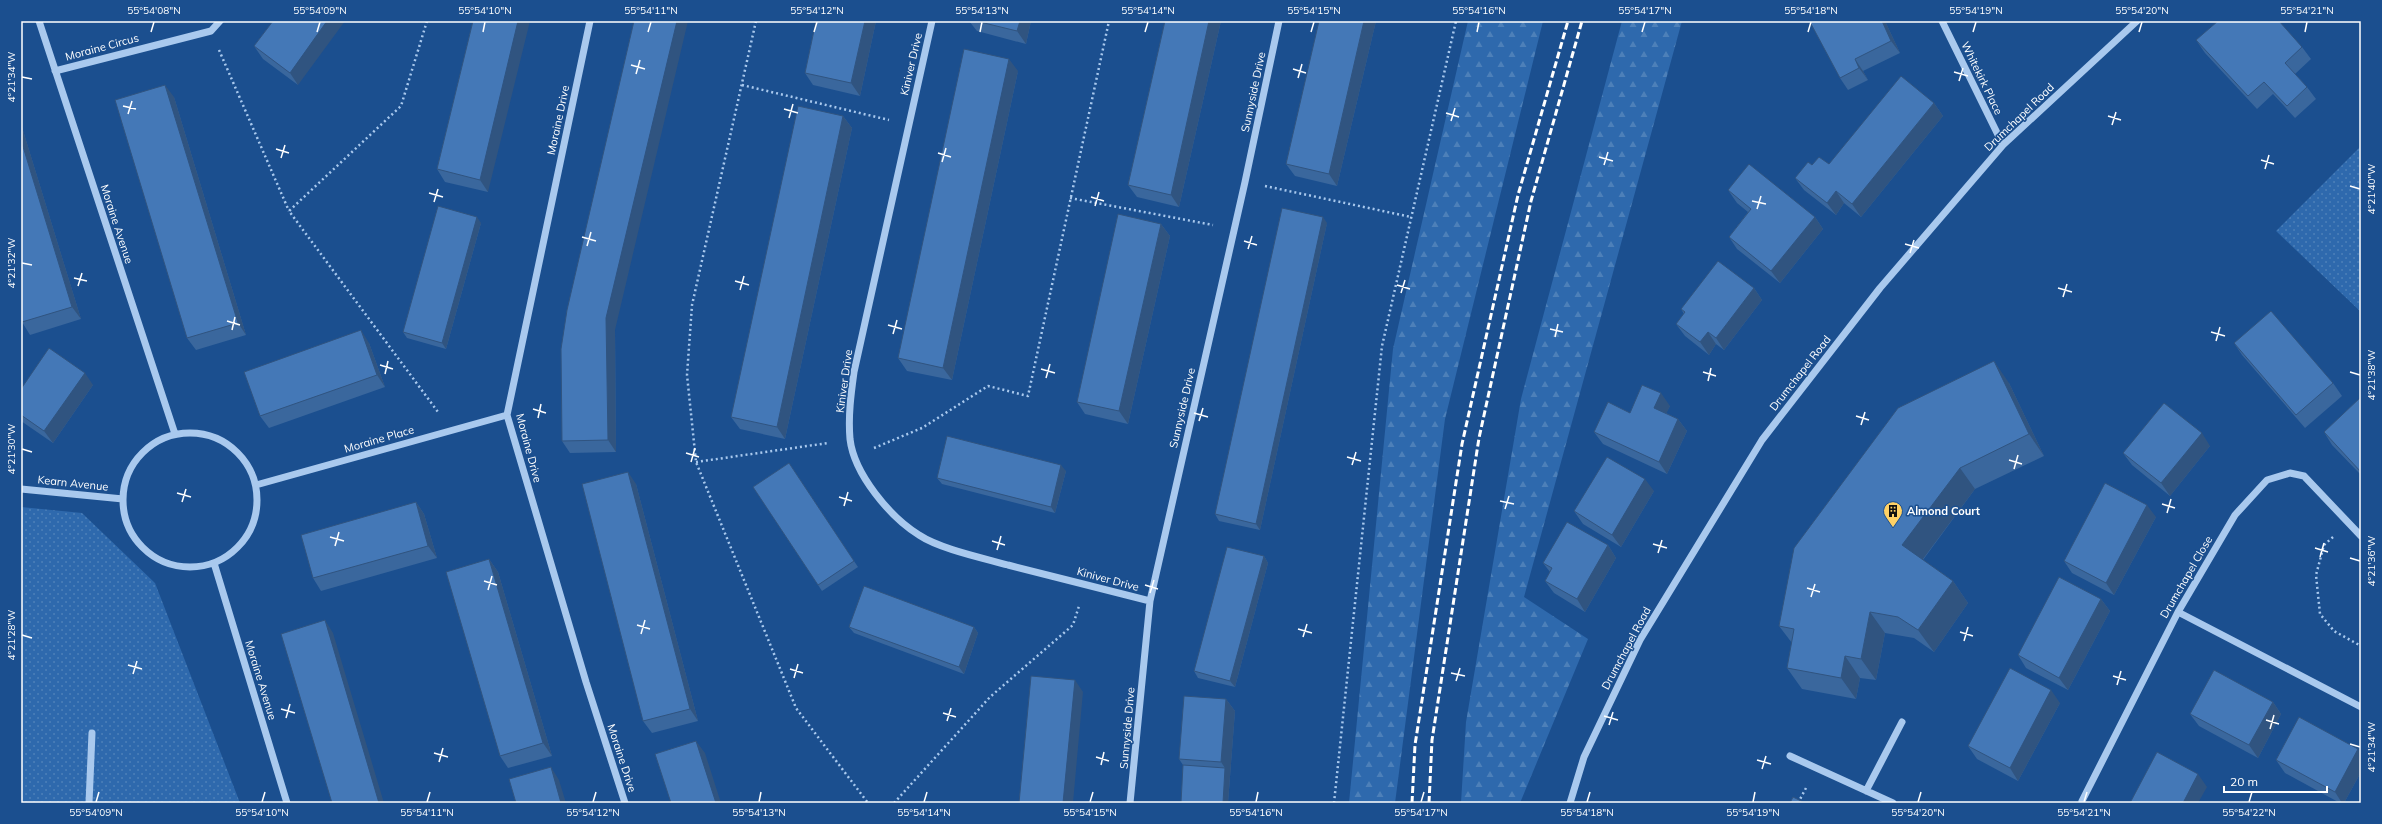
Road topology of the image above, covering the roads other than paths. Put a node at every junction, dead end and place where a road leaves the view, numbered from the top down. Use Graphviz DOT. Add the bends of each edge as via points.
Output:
graph roads {
  1 [pos="39,21"];
  2 [pos="220,21"];
  3 [pos="590,21"];
  4 [pos="932,21"];
  5 [pos="1279,21"];
  6 [pos="1942,21"];
  7 [pos="2137,21"];
  8 [pos="55,71"];
  9 [pos="2002,145"];
  10 [pos="507,415"];
  11 [pos="175,434"];
  12 [pos="256,485"];
  13 [pos="21,489"];
  14 [pos="123,499"];
  15 [pos="2361,536"];
  16 [pos="214,563"];
  17 [pos="1150,601"];
  18 [pos="2178,612"];
  19 [pos="2361,707"];
  20 [pos="1902,722"];
  21 [pos="92,733"];
  22 [pos="1790,756"];
  23 [pos="1866,791"];
  24 [pos="2082,801"];
  25 [pos="89,803"];
  26 [pos="287,803"];
  27 [pos="625,803"];
  28 [pos="1130,803"];
  29 [pos="1570,803"];
  30 [pos="1893,803"];
  1 -- 8 [label="street, Moraine Avenue"];
  2 -- 8 [label="street, Moraine Circus" via="211,31"];
  3 -- 10 [label="street, Moraine Drive"];
  4 -- 17 [label="street, Kiniver Drive" via="854,372 850,404 850,440 855,456 874,494 898,519 920,536 966,554"];
  5 -- 17 [label="street, Sunnyside Drive"];
  6 -- 9 [label="street, Whitekirk Place"];
  7 -- 9 [label="street, Drumchapel Road"];
  8 -- 11 [label="street, Moraine Avenue"];
  9 -- 29 [label="street, Drumchapel Road" via="1880,288 1762,440 1640,640 1584,757"];
  10 -- 12 [label="street, Moraine Place"];
  10 -- 27 [label="street, Moraine Drive" via="586,682"];
  11 -- 12 [label="street" via="196,433 217,438 234,449 248,465"];
  11 -- 14 [label="street" via="154,443 138,458 127,477"];
  12 -- 16 [label="street" via="254,523 244,540 231,554"];
  13 -- 14 [label="street, Kearn Avenue"];
  14 -- 16 [label="street" via="126,520 136,540 152,555 171,564 192,567"];
  15 -- 18 [label="street, Drumchapel Close" via="2304,476 2290,473 2267,480 2235,515"];
  16 -- 26 [label="street, Moraine Avenue"];
  17 -- 28 [label="street, Sunnyside Drive"];
  18 -- 19 [label="street"];
  18 -- 24 [label="street, Drumchapel Close"];
  20 -- 23 [label="street"];
  21 -- 25 [label="street"];
  22 -- 23 [label="street"];
  23 -- 30 [label="street"];
}
